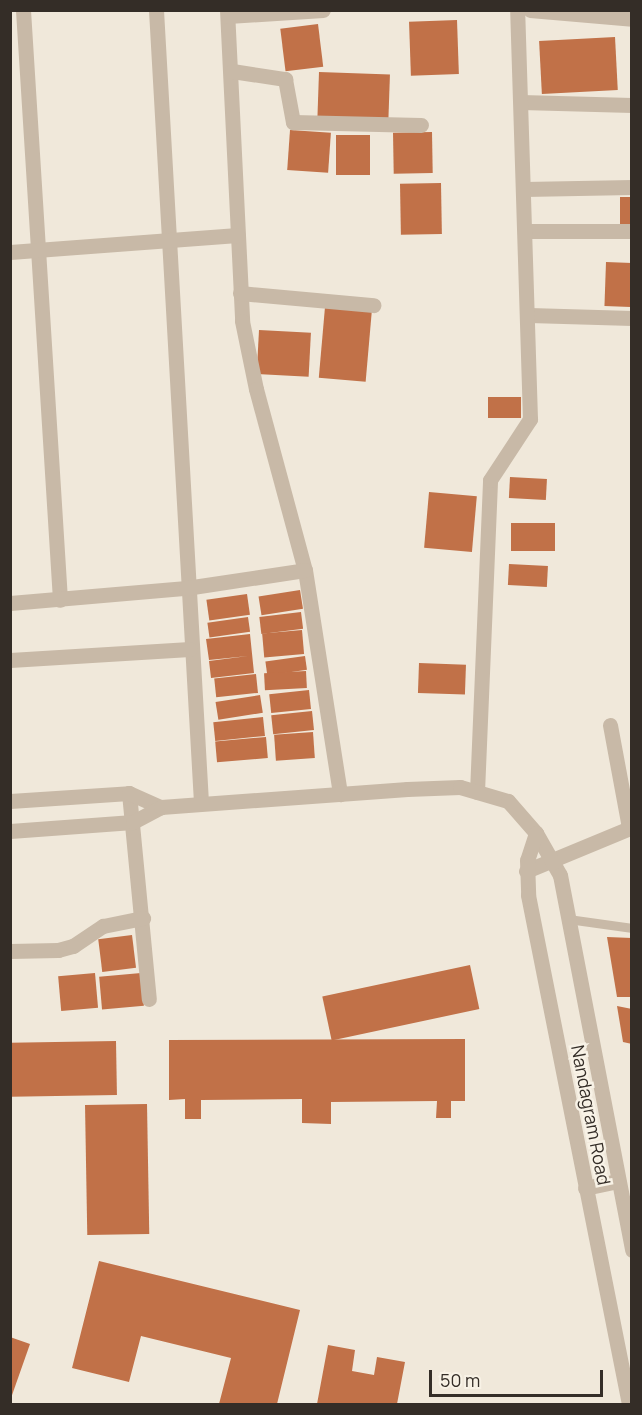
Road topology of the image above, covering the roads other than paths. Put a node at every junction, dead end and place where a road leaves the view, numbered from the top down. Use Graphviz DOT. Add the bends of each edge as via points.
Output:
graph roads {
  1 [pos="23,10"];
  2 [pos="156,10"];
  3 [pos="323,10"];
  4 [pos="517,10"];
  5 [pos="530,10"];
  6 [pos="228,13"];
  7 [pos="632,19"];
  8 [pos="232,71"];
  9 [pos="521,102"];
  10 [pos="632,105"];
  11 [pos="421,125"];
  12 [pos="632,187"];
  13 [pos="524,189"];
  14 [pos="526,231"];
  15 [pos="632,231"];
  16 [pos="237,235"];
  17 [pos="167,242"];
  18 [pos="40,250"];
  19 [pos="10,252"];
  20 [pos="240,293"];
  21 [pos="373,305"];
  22 [pos="529,315"];
  23 [pos="632,318"];
  24 [pos="305,570"];
  25 [pos="186,588"];
  26 [pos="60,600"];
  27 [pos="10,603"];
  28 [pos="190,649"];
  29 [pos="10,660"];
  30 [pos="610,725"];
  31 [pos="477,792"];
  32 [pos="129,793"];
  33 [pos="340,794"];
  34 [pos="10,801"];
  35 [pos="201,803"];
  36 [pos="161,807"];
  37 [pos="133,822"];
  38 [pos="630,827"];
  39 [pos="10,831"];
  40 [pos="536,833"];
  41 [pos="555,861"];
  42 [pos="526,871"];
  43 [pos="143,918"];
  44 [pos="568,919"];
  45 [pos="632,928"];
  46 [pos="10,951"];
  47 [pos="149,999"];
  48 [pos="618,1181"];
  49 [pos="585,1188"];
  50 [pos="632,1250"];
  51 [pos="629,1404"];
  1 -- 18 [label="street"];
  2 -- 17 [label="street"];
  3 -- 6 [label="street"];
  4 -- 9 [label="street"];
  5 -- 7 [label="street"];
  6 -- 8 [label="street"];
  8 -- 11 [label="street" via="285,79 293,122"];
  8 -- 16 [label="street"];
  9 -- 10 [label="street"];
  9 -- 13 [label="street"];
  12 -- 13 [label="street"];
  13 -- 14 [label="street"];
  14 -- 15 [label="street"];
  14 -- 22 [label="street"];
  16 -- 17 [label="street"];
  16 -- 20 [label="street"];
  17 -- 18 [label="street"];
  17 -- 25 [label="street"];
  18 -- 19 [label="street"];
  18 -- 26 [label="street"];
  20 -- 21 [label="street"];
  20 -- 24 [label="street" via="247,352"];
  22 -- 23 [label="street"];
  22 -- 31 [label="street" via="531,419 490,480"];
  24 -- 25 [label="street"];
  24 -- 33 [label="street"];
  25 -- 26 [label="street"];
  25 -- 28 [label="street"];
  26 -- 27 [label="street"];
  28 -- 29 [label="street"];
  28 -- 35 [label="street"];
  30 -- 38 [label="street"];
  31 -- 33 [label="street, Nandagram Road" via="460,787"];
  31 -- 40 [label="street, Nandagram Road" via="508,801"];
  32 -- 34 [label="street"];
  32 -- 36 [label="street"];
  32 -- 37 [label="street"];
  33 -- 35 [label="street, Nandagram Road"];
  35 -- 36 [label="street, Nandagram Road"];
  36 -- 37 [label="street"];
  37 -- 39 [label="street"];
  37 -- 43 [label="street"];
  38 -- 41 [label="street"];
  40 -- 41 [label="street, Nandagram Road"];
  40 -- 42 [label="street, Nandagram Road"];
  41 -- 42 [label="street"];
  41 -- 44 [label="street, Nandagram Road"];
  42 -- 49 [label="street, Nandagram Road"];
  43 -- 46 [label="street" via="103,926 73,946 58,950"];
  43 -- 47 [label="street"];
  44 -- 45 [label="lane"];
  44 -- 48 [label="street, Nandagram Road"];
  48 -- 49 [label="street"];
  48 -- 50 [label="street, Nandagram Road"];
  49 -- 51 [label="street, Nandagram Road"];
}
